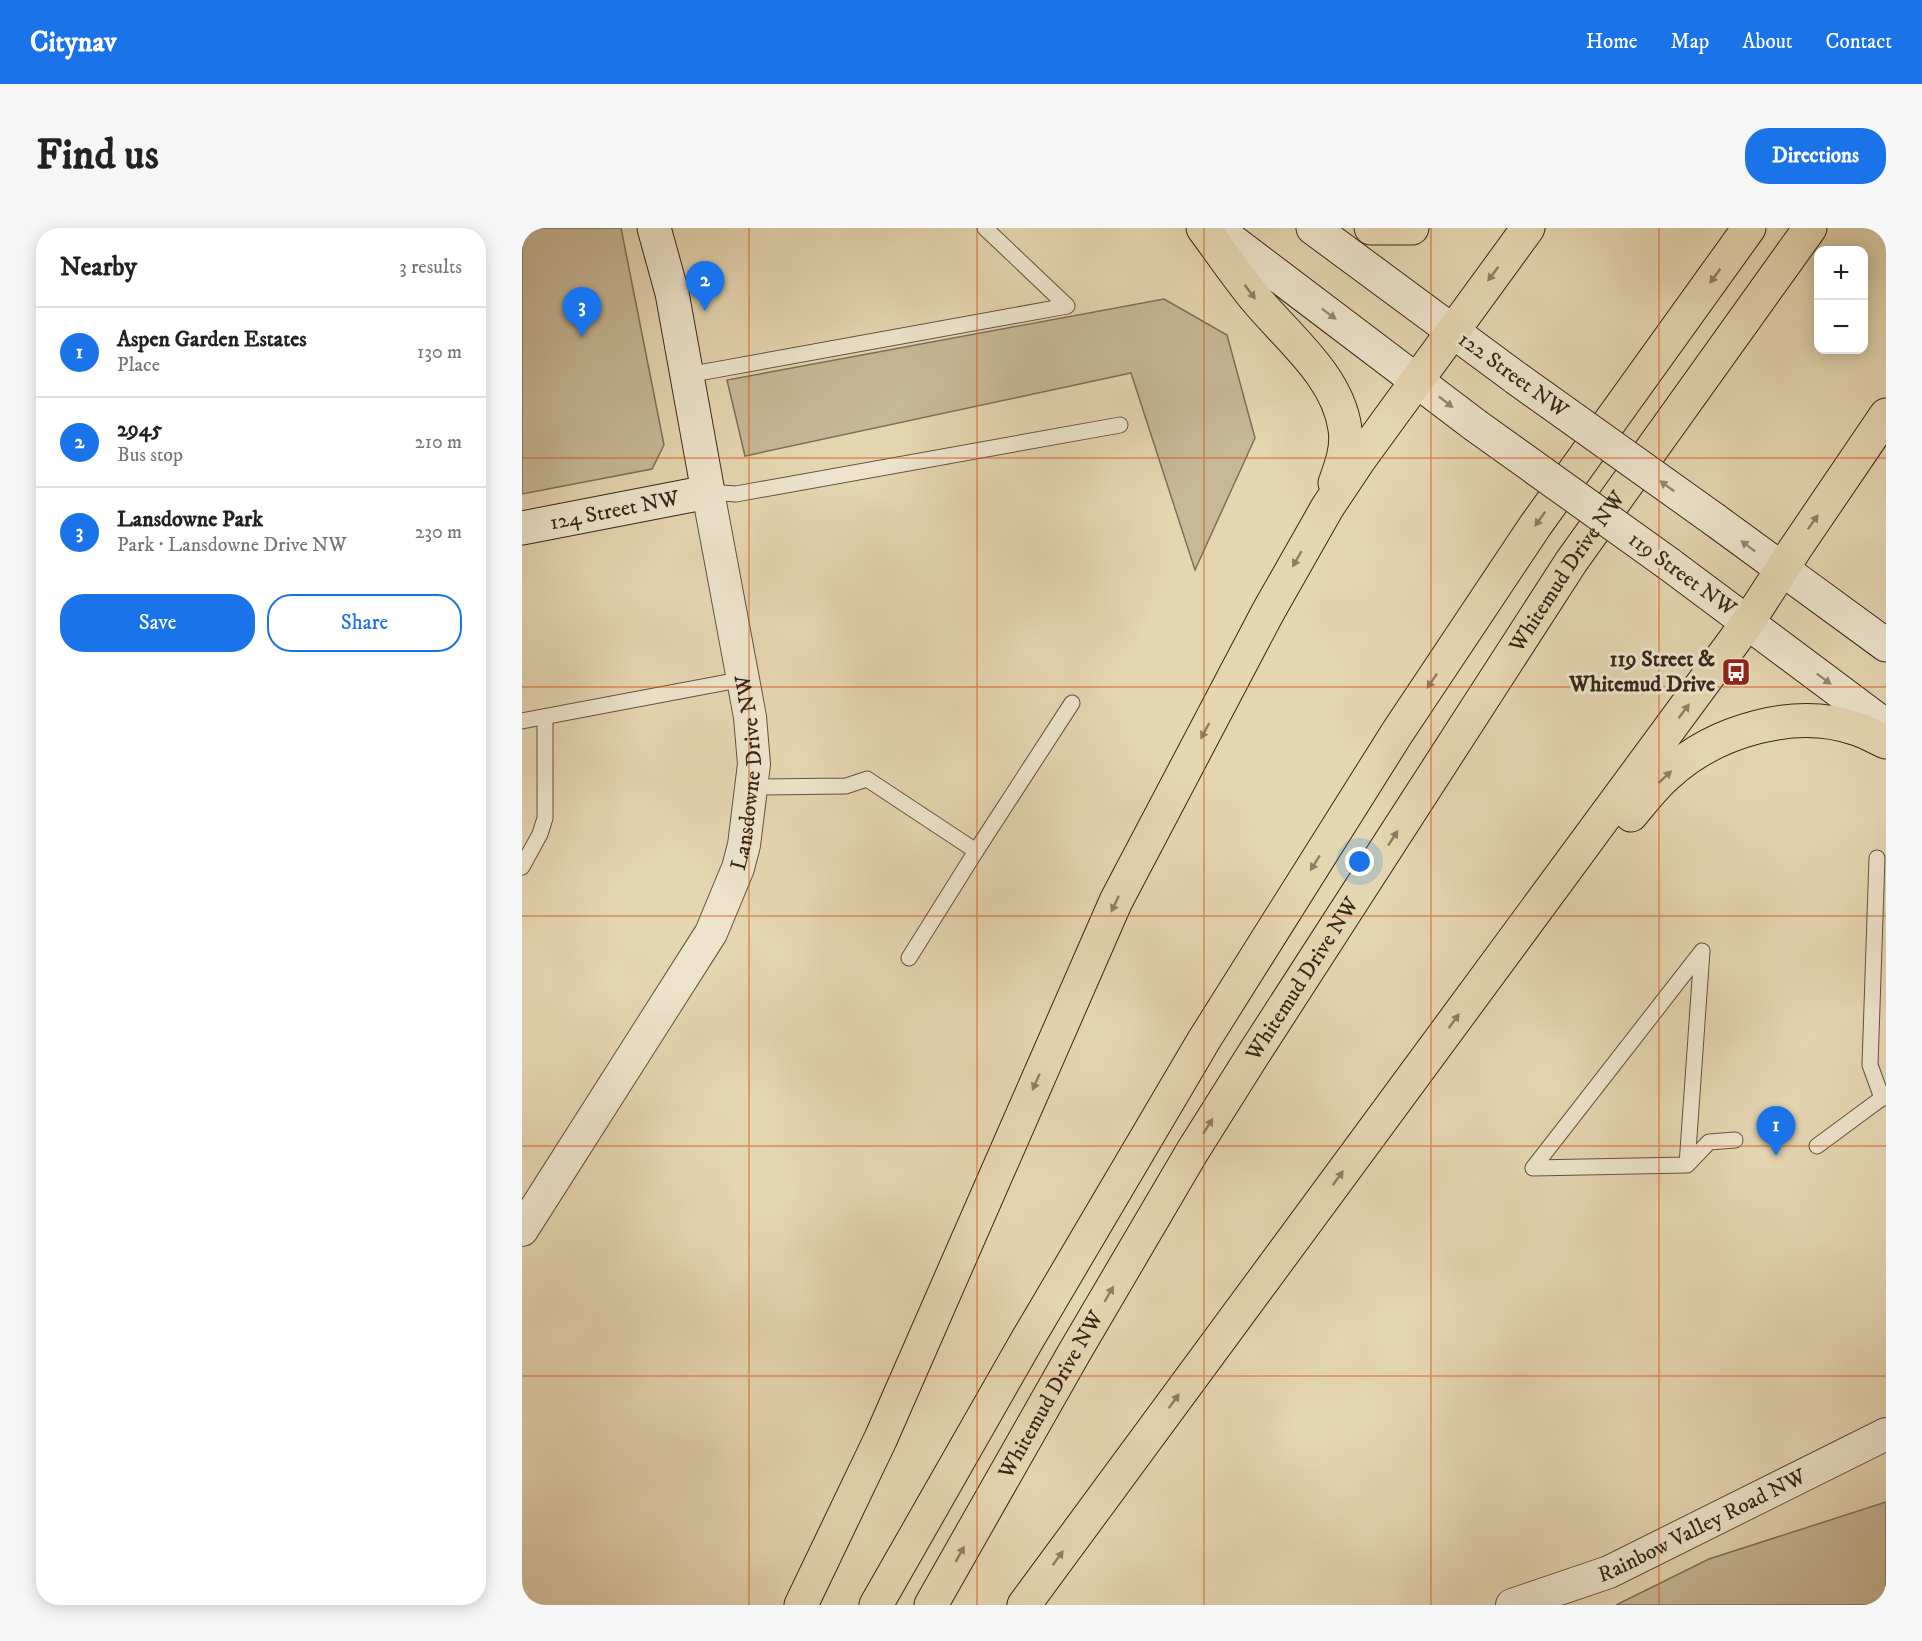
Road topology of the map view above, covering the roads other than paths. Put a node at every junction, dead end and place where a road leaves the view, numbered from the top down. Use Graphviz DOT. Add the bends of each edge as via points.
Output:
graph roads {
  1 [pos="654,228"];
  2 [pos="985,228"];
  3 [pos="1203,228"];
  4 [pos="1215,228"];
  5 [pos="1313,228"];
  6 [pos="1371,228"];
  7 [pos="1412,228"];
  8 [pos="1528,228"];
  9 [pos="1749,228"];
  10 [pos="1810,228"];
  11 [pos="1451,331"];
  12 [pos="687,375"];
  13 [pos="1417,379"];
  14 [pos="1886,415"];
  15 [pos="1120,425"];
  16 [pos="708,492"];
  17 [pos="1327,508"];
  18 [pos="522,528"];
  19 [pos="1781,571"];
  20 [pos="1748,622"];
  21 [pos="1886,645"];
  22 [pos="744,679"];
  23 [pos="1072,703"];
  24 [pos="545,718"];
  25 [pos="522,722"];
  26 [pos="1886,726"];
  27 [pos="1886,742"];
  28 [pos="753,787"];
  29 [pos="976,851"];
  30 [pos="1876,858"];
  31 [pos="522,867"];
  32 [pos="909,958"];
  33 [pos="1486,977"];
  34 [pos="1884,1098"];
  35 [pos="1735,1140"];
  36 [pos="1817,1146"];
  37 [pos="1688,1165"];
  38 [pos="522,1230"];
  39 [pos="1886,1434"];
  40 [pos="801,1605"];
  41 [pos="876,1605"];
  42 [pos="931,1605"];
  43 [pos="1024,1605"];
  44 [pos="1512,1605"];
  1 -- 12 [label="main road, Lansdowne Drive NW" via="672,293"];
  2 -- 12 [label="lane" via="1067,306"];
  3 -- 17 [label="highway, one-way" via="1256,299 1297,343 1336,401 1343,417 1346,443"];
  4 -- 13 [label="main road, one-way"];
  5 -- 11 [label="main road, 122 Street NW"];
  6 -- 7 [label="highway"];
  8 -- 11 [label="highway, one-way"];
  9 -- 41 [label="highway, Whitemud Drive NW, one-way" via="1535,526 1366,782 1204,1040"];
  42 -- 10 [label="highway, Whitemud Drive NW, one-way" via="1079,1343 1253,1055 1571,562"];
  11 -- 13 [label="highway"];
  19 -- 11 [label="main road, 122 Street NW, one-way, bridge"];
  12 -- 16 [label="main road, Lansdowne Drive NW"];
  13 -- 17 [label="highway"];
  13 -- 20 [label="main road, 119 Street NW, one-way, bridge"];
  19 -- 14 [label="highway, one-way"];
  15 -- 16 [label="lane" via="736,494"];
  16 -- 18 [label="main road, 124 Street NW"];
  16 -- 22 [label="street, Lansdowne Drive NW"];
  17 -- 40 [label="highway, one-way" via="1116,901 880,1438"];
  19 -- 20 [label="highway"];
  19 -- 21 [label="main road"];
  20 -- 26 [label="main road, 119 Street NW, one-way"];
  33 -- 20 [label="highway, one-way"];
  22 -- 24 [label="lane"];
  22 -- 28 [label="street, Lansdowne Drive NW" via="753,744"];
  23 -- 29 [label="lane"];
  24 -- 25 [label="lane"];
  24 -- 31 [label="lane" via="546,818"];
  33 -- 27 [label="highway, one-way" via="1651,790 1689,757 1734,734 1798,722 1856,728"];
  28 -- 29 [label="lane" via="846,786 867,779"];
  28 -- 38 [label="street, Lansdowne Drive NW" via="738,868 711,933"];
  29 -- 32 [label="lane"];
  30 -- 34 [label="lane" via="1870,1065"];
  43 -- 33 [label="highway, one-way"];
  34 -- 36 [label="lane"];
  35 -- 37 [label="lane" via="1709,1142"];
  37 -- 37 [label="lane" via="1689,1141 1702,951 1533,1168"];
  39 -- 44 [label="street, Rainbow Valley Road NW" via="1609,1572"];
}
